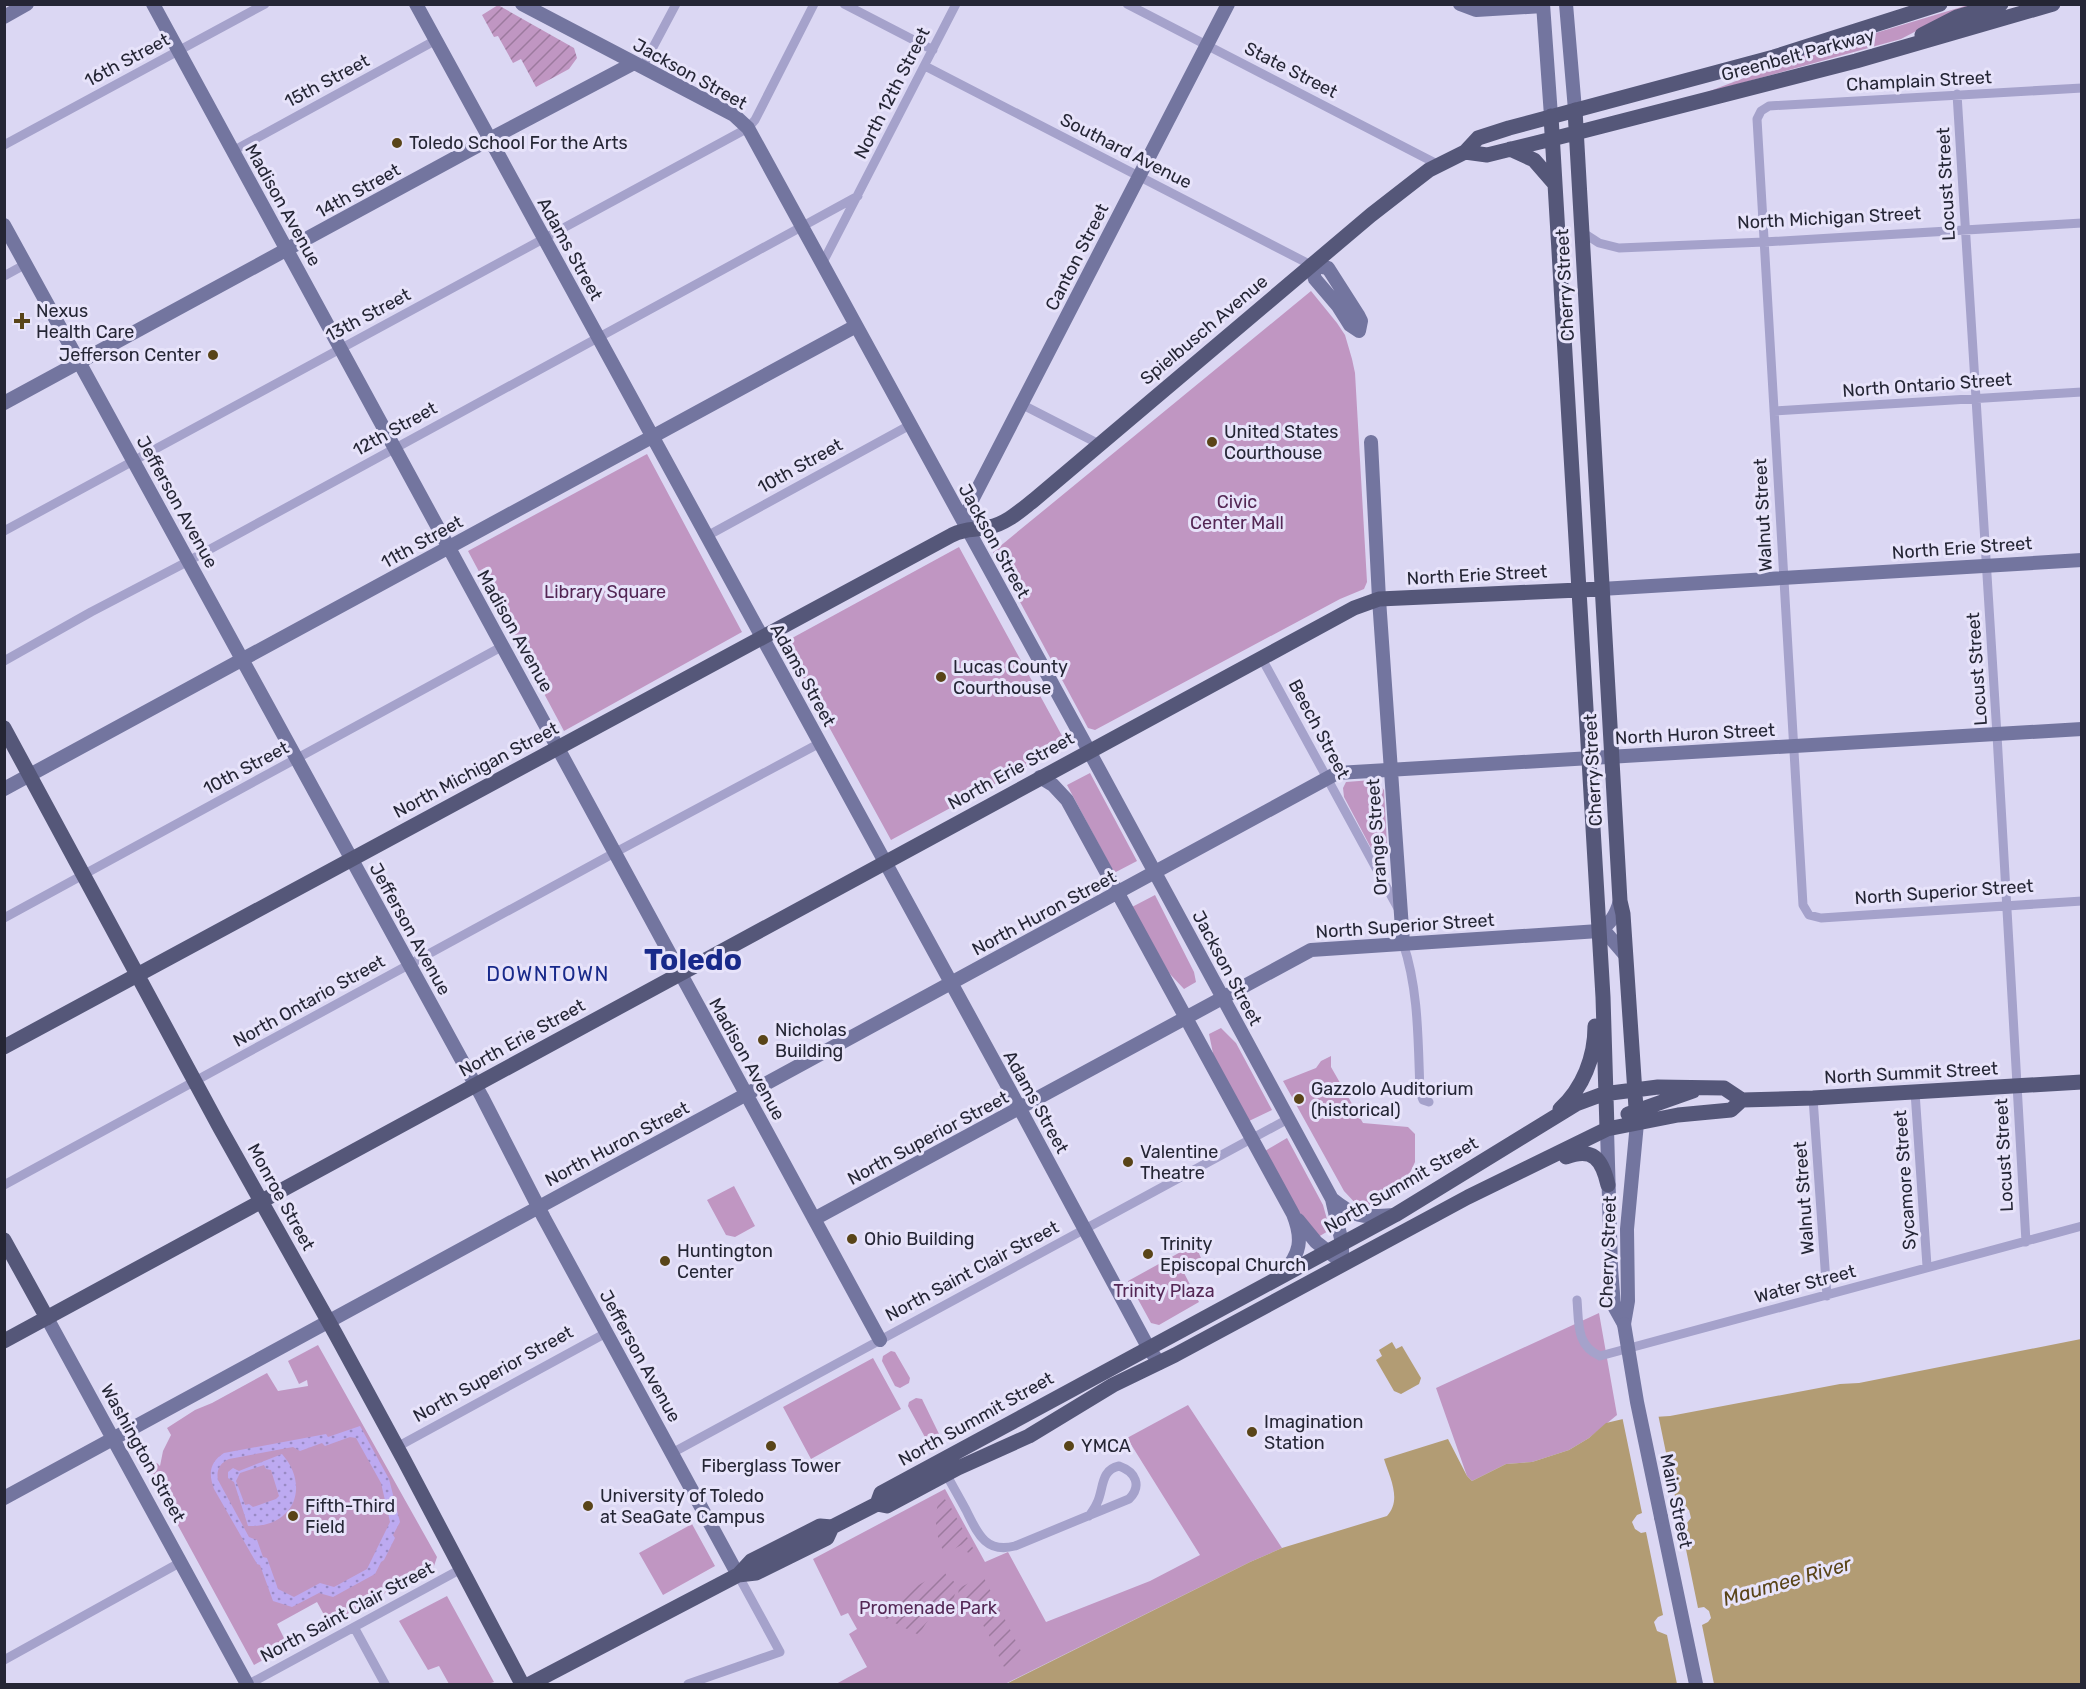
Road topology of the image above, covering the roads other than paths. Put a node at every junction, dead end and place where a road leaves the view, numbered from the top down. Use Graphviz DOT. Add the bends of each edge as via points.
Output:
graph roads {
  1 [pos="27,4"];
  2 [pos="153,4"];
  3 [pos="265,4"];
  4 [pos="416,4"];
  5 [pos="522,4"];
  6 [pos="676,4"];
  7 [pos="814,4"];
  8 [pos="844,4"];
  9 [pos="956,4"];
  10 [pos="1127,4"];
  11 [pos="1228,4"];
  12 [pos="1460,4"];
  13 [pos="1566,4"];
  14 [pos="1940,4"];
  15 [pos="2001,4"];
  16 [pos="2053,4"];
  17 [pos="1543,5"];
  18 [pos="4,16"];
  19 [pos="436,40"];
  20 [pos="1207,46"];
  21 [pos="1902,48"];
  22 [pos="933,50"];
  23 [pos="178,52"];
  24 [pos="638,65"];
  25 [pos="925,66"];
  26 [pos="2082,88"];
  27 [pos="1957,94"];
  28 [pos="1575,110"];
  29 [pos="1761,111"];
  30 [pos="1551,116"];
  31 [pos="747,128"];
  32 [pos="1576,133"];
  33 [pos="490,139"];
  34 [pos="1552,140"];
  35 [pos="4,146"];
  36 [pos="1510,149"];
  37 [pos="233,151"];
  38 [pos="1465,152"];
  39 [pos="1439,165"];
  40 [pos="1139,176"];
  41 [pos="1555,184"];
  42 [pos="858,196"];
  43 [pos="2082,223"];
  44 [pos="4,225"];
  45 [pos="802,226"];
  46 [pos="1965,230"];
  47 [pos="1582,232"];
  48 [pos="544,238"];
  49 [pos="1764,242"];
  50 [pos="287,250"];
  51 [pos="26,264"];
  52 [pos="822,264"];
  53 [pos="1311,266"];
  54 [pos="4,276"];
  55 [pos="856,326"];
  56 [pos="599,338"];
  57 [pos="340,349"];
  58 [pos="80,363"];
  59 [pos="2082,392"];
  60 [pos="1975,398"];
  61 [pos="4,404"];
  62 [pos="1021,404"];
  63 [pos="1774,411"];
  64 [pos="910,425"];
  65 [pos="653,436"];
  66 [pos="1371,442"];
  67 [pos="1099,444"];
  68 [pos="395,448"];
  69 [pos="134,461"];
  70 [pos="967,528"];
  71 [pos="4,531"];
  72 [pos="707,536"];
  73 [pos="449,548"];
  74 [pos="2082,560"];
  75 [pos="188,561"];
  76 [pos="1987,566"];
  77 [pos="1784,579"];
  78 [pos="1578,589"];
  79 [pos="1601,589"];
  80 [pos="1379,599"];
  81 [pos="762,638"];
  82 [pos="503,646"];
  83 [pos="1261,657"];
  84 [pos="242,660"];
  85 [pos="4,661"];
  86 [pos="4,728"];
  87 [pos="2082,729"];
  88 [pos="1997,735"];
  89 [pos="820,743"];
  90 [pos="1792,746"];
  91 [pos="559,748"];
  92 [pos="1088,750"];
  93 [pos="1611,756"];
  94 [pos="1589,758"];
  95 [pos="297,759"];
  96 [pos="1390,769"];
  97 [pos="30,775"];
  98 [pos="1040,777"];
  99 [pos="1327,778"];
  100 [pos="4,789"];
  101 [pos="615,852"];
  102 [pos="352,860"];
  103 [pos="886,863"];
  104 [pos="84,874"];
  105 [pos="1155,874"];
  106 [pos="1118,894"];
  107 [pos="1620,901"];
  108 [pos="2082,901"];
  109 [pos="2006,906"];
  110 [pos="1400,911"];
  111 [pos="1809,915"];
  112 [pos="4,918"];
  113 [pos="1599,931"];
  114 [pos="1403,943"];
  115 [pos="1626,956"];
  116 [pos="409,965"];
  117 [pos="680,974"];
  118 [pos="136,975"];
  119 [pos="1600,977"];
  120 [pos="952,984"];
  121 [pos="1223,998"];
  122 [pos="1186,1018"];
  123 [pos="4,1047"];
  124 [pos="195,1082"];
  125 [pos="2082,1082"];
  126 [pos="475,1086"];
  127 [pos="2017,1086"];
  128 [pos="1707,1087"];
  129 [pos="1634,1089"];
  130 [pos="1915,1092"];
  131 [pos="1606,1093"];
  132 [pos="746,1095"];
  133 [pos="1813,1098"];
  134 [pos="1742,1100"];
  135 [pos="1428,1102"];
  136 [pos="1020,1108"];
  137 [pos="1637,1117"];
  138 [pos="1288,1119"];
  139 [pos="1537,1129"];
  140 [pos="1607,1129"];
  141 [pos="1251,1139"];
  142 [pos="1534,1164"];
  143 [pos="4,1185"];
  144 [pos="1608,1185"];
  145 [pos="1332,1199"];
  146 [pos="260,1202"];
  147 [pos="539,1207"];
  148 [pos="1293,1214"];
  149 [pos="1395,1215"];
  150 [pos="814,1219"];
  151 [pos="2082,1226"];
  152 [pos="1084,1229"];
  153 [pos="4,1240"];
  154 [pos="2026,1242"];
  155 [pos="1342,1243"];
  156 [pos="1327,1251"];
  157 [pos="1342,1263"];
  158 [pos="1927,1266"];
  159 [pos="1281,1276"];
  160 [pos="1827,1296"];
  161 [pos="1577,1300"];
  162 [pos="47,1318"];
  163 [pos="329,1322"];
  164 [pos="1624,1324"];
  165 [pos="606,1333"];
  166 [pos="880,1340"];
  167 [pos="4,1341"];
  168 [pos="1148,1347"];
  169 [pos="1159,1363"];
  170 [pos="1053,1399"];
  171 [pos="1065,1414"];
  172 [pos="986,1435"];
  173 [pos="113,1439"];
  174 [pos="397,1447"];
  175 [pos="995,1451"];
  176 [pos="672,1453"];
  177 [pos="943,1468"];
  178 [pos="4,1498"];
  179 [pos="1089,1516"];
  180 [pos="181,1563"];
  181 [pos="461,1569"];
  182 [pos="738,1575"];
  183 [pos="354,1627"];
  184 [pos="4,1660"];
  185 [pos="248,1684"];
  186 [pos="384,1684"];
  187 [pos="522,1684"];
  188 [pos="530,1684"];
  189 [pos="688,1684"];
  190 [pos="1696,1684"];
  1 -- 18 [label="street"];
  2 -- 23 [label="street, Madison Avenue"];
  3 -- 23 [label="street, 16th Street"];
  4 -- 19 [label="street, Adams Street"];
  5 -- 24 [label="street, Jackson Street"];
  6 -- 24 [label="street"];
  7 -- 31 [label="street" via="755,120"];
  8 -- 22 [label="street"];
  9 -- 22 [label="street, North 12th Street"];
  10 -- 20 [label="street, State Street"];
  11 -- 20 [label="street, Canton Street"];
  12 -- 17 [label="street" via="1476,10"];
  13 -- 28 [label="street, Cherry Street"];
  14 -- 28 [label="main road, Greenbelt Parkway" via="1774,57"];
  15 -- 21 [label="main road" via="1932,28"];
  16 -- 21 [label="main road, Greenbelt Parkway"];
  17 -- 30 [label="street, Cherry Street"];
  19 -- 33 [label="street, Adams Street"];
  19 -- 37 [label="street, 15th Street"];
  20 -- 39 [label="street, State Street"];
  20 -- 40 [label="street, Canton Street"];
  21 -- 32 [label="main road, Greenbelt Parkway"];
  22 -- 25 [label="street, North 12th Street"];
  23 -- 35 [label="street, 16th Street"];
  23 -- 37 [label="street, Madison Avenue"];
  24 -- 31 [label="street, Jackson Street" via="734,115"];
  24 -- 33 [label="street, 14th Street"];
  25 -- 40 [label="street, Southard Avenue"];
  25 -- 42 [label="street, North 12th Street"];
  26 -- 27 [label="street, Champlain Street"];
  27 -- 29 [label="street, Champlain Street" via="1769,106"];
  27 -- 46 [label="street, Locust Street"];
  28 -- 30 [label="main road, Greenbelt Parkway"];
  28 -- 32 [label="main road, Cherry Street"];
  29 -- 49 [label="street, Walnut Street" via="1757,119"];
  30 -- 34 [label="main road, Cherry Street"];
  30 -- 38 [label="main road, Spielbusch Avenue" via="1478,138"];
  31 -- 45 [label="street, Jackson Street"];
  31 -- 48 [label="street, 13th Street"];
  32 -- 34 [label="main road, Greenbelt Parkway"];
  32 -- 47 [label="main road, Cherry Street"];
  33 -- 48 [label="street, Adams Street"];
  33 -- 50 [label="street, 14th Street"];
  34 -- 36 [label="main road, Spielbusch Avenue"];
  34 -- 41 [label="main road, Cherry Street"];
  36 -- 38 [label="main road, Spielbusch Avenue" via="1487,155"];
  36 -- 41 [label="main road" via="1534,160"];
  37 -- 50 [label="street, Madison Avenue"];
  38 -- 39 [label="main road, Spielbusch Avenue"];
  39 -- 53 [label="main road, Spielbusch Avenue"];
  40 -- 53 [label="street, Southard Avenue"];
  40 -- 62 [label="street, Canton Street"];
  41 -- 78 [label="main road, Cherry Street"];
  42 -- 45 [label="street"];
  42 -- 52 [label="street, North 12th Street"];
  43 -- 46 [label="street, North Michigan Street"];
  44 -- 51 [label="street, Jefferson Avenue"];
  45 -- 52 [label="street, Jackson Street"];
  45 -- 56 [label="street, 12th Street"];
  46 -- 49 [label="street, North Michigan Street"];
  46 -- 60 [label="street, Locust Street"];
  47 -- 49 [label="street, North Michigan Street" via="1599,243 1619,248"];
  47 -- 79 [label="main road, Cherry Street"];
  48 -- 56 [label="street, Adams Street"];
  48 -- 57 [label="street, 13th Street"];
  49 -- 63 [label="street, Walnut Street"];
  50 -- 57 [label="street, Madison Avenue"];
  50 -- 58 [label="street, 14th Street"];
  51 -- 54 [label="street"];
  51 -- 58 [label="street, Jefferson Avenue"];
  52 -- 55 [label="street, Jackson Street"];
  53 -- 53 [label="street" via="1315,279 1359,331 1361,321 1328,268"];
  53 -- 67 [label="main road, Spielbusch Avenue"];
  55 -- 64 [label="street, Jackson Street"];
  55 -- 65 [label="street, 11th Street"];
  56 -- 65 [label="street, Adams Street"];
  56 -- 68 [label="street, 12th Street"];
  57 -- 68 [label="street, Madison Avenue"];
  57 -- 69 [label="street, 13th Street"];
  58 -- 61 [label="street, 14th Street"];
  58 -- 69 [label="street, Jefferson Avenue"];
  59 -- 60 [label="street, North Ontario Street"];
  60 -- 63 [label="street, North Ontario Street"];
  60 -- 76 [label="street, Locust Street"];
  62 -- 67 [label="street"];
  62 -- 70 [label="street, Canton Street" via="969,506"];
  63 -- 77 [label="street, Walnut Street"];
  64 -- 70 [label="street, Jackson Street"];
  64 -- 72 [label="street, 10th Street"];
  65 -- 72 [label="street, Adams Street"];
  65 -- 73 [label="street, 11th Street"];
  66 -- 80 [label="street, Orange Street"];
  67 -- 70 [label="main road, Spielbusch Avenue" via="1023,509 989,527"];
  68 -- 73 [label="street, Madison Avenue"];
  68 -- 75 [label="street, 12th Street"];
  69 -- 71 [label="street, 13th Street"];
  69 -- 75 [label="street, Jefferson Avenue"];
  70 -- 81 [label="main road, North Michigan Street"];
  70 -- 92 [label="street, Jackson Street"];
  72 -- 81 [label="street, Adams Street"];
  73 -- 82 [label="street, Madison Avenue"];
  73 -- 84 [label="street, 11th Street"];
  74 -- 76 [label="street, North Erie Street"];
  75 -- 84 [label="street, Jefferson Avenue"];
  75 -- 85 [label="street, 12th Street"];
  76 -- 77 [label="street, North Erie Street"];
  76 -- 88 [label="street, Locust Street"];
  77 -- 79 [label="street, North Erie Street"];
  77 -- 90 [label="street, Walnut Street"];
  78 -- 79 [label="main road, North Erie Street"];
  78 -- 80 [label="main road, North Erie Street"];
  78 -- 94 [label="main road, Cherry Street"];
  79 -- 93 [label="main road, Cherry Street"];
  80 -- 83 [label="main road, North Erie Street" via="1344,612"];
  80 -- 96 [label="street, Orange Street"];
  81 -- 89 [label="street, Adams Street"];
  81 -- 91 [label="main road, North Michigan Street"];
  82 -- 91 [label="street, Madison Avenue"];
  82 -- 95 [label="street, 10th Street"];
  83 -- 92 [label="main road, North Erie Street"];
  83 -- 99 [label="street, Beech Street"];
  84 -- 95 [label="street, Jefferson Avenue"];
  84 -- 97 [label="street, 11th Street"];
  86 -- 97 [label="main road, Monroe Street"];
  87 -- 88 [label="street, North Huron Street"];
  88 -- 90 [label="street, North Huron Street"];
  88 -- 109 [label="street, Locust Street"];
  89 -- 101 [label="street, North Ontario Street"];
  89 -- 103 [label="street, Adams Street"];
  90 -- 93 [label="street, North Huron Street"];
  90 -- 111 [label="street, Walnut Street" via="1803,905"];
  91 -- 101 [label="street, Madison Avenue"];
  91 -- 102 [label="main road, North Michigan Street"];
  92 -- 98 [label="main road, North Erie Street"];
  92 -- 105 [label="street, Jackson Street"];
  93 -- 94 [label="street, North Huron Street"];
  93 -- 107 [label="main road, Cherry Street"];
  94 -- 96 [label="street, North Huron Street"];
  94 -- 113 [label="main road, Cherry Street"];
  95 -- 102 [label="street, Jefferson Avenue"];
  95 -- 104 [label="street, 10th Street"];
  96 -- 99 [label="street, North Huron Street" via="1343,772"];
  96 -- 110 [label="street, Orange Street"];
  97 -- 100 [label="street, 11th Street"];
  97 -- 104 [label="main road, Monroe Street"];
  98 -- 103 [label="main road, North Erie Street"];
  98 -- 106 [label="street" via="1067,800"];
  99 -- 105 [label="street, North Huron Street"];
  99 -- 110 [label="street, Beech Street"];
  101 -- 116 [label="street, North Ontario Street"];
  101 -- 117 [label="street, Madison Avenue"];
  102 -- 116 [label="street, Jefferson Avenue"];
  102 -- 118 [label="main road, North Michigan Street"];
  103 -- 117 [label="main road, North Erie Street"];
  103 -- 120 [label="street, Adams Street"];
  104 -- 112 [label="street, 10th Street"];
  104 -- 118 [label="main road, Monroe Street"];
  105 -- 106 [label="street, North Huron Street"];
  105 -- 121 [label="street, Jackson Street"];
  106 -- 120 [label="street, North Huron Street"];
  106 -- 122 [label="street"];
  107 -- 113 [label="street" via="1608,925"];
  107 -- 115 [label="main road, Cherry Street"];
  108 -- 109 [label="street, North Superior Street"];
  109 -- 111 [label="street, North Superior Street" via="1821,918"];
  109 -- 127 [label="street, Locust Street"];
  110 -- 114 [label="street, Orange Street"];
  113 -- 114 [label="street, North Superior Street"];
  113 -- 115 [label="street" via="1608,935"];
  113 -- 119 [label="main road, Cherry Street"];
  114 -- 121 [label="street, North Superior Street" via="1311,950"];
  114 -- 135 [label="street, Orange Street" via="1413,991 1420,1092"];
  115 -- 129 [label="main road, Cherry Street"];
  116 -- 124 [label="street, North Ontario Street"];
  116 -- 126 [label="street, Jefferson Avenue"];
  117 -- 126 [label="main road, North Erie Street"];
  117 -- 132 [label="street, Madison Avenue"];
  118 -- 123 [label="main road, North Michigan Street"];
  118 -- 124 [label="main road, Monroe Street"];
  119 -- 131 [label="main road, Cherry Street"];
  119 -- 139 [label="main road" via="1588,1068 1572,1095"];
  120 -- 132 [label="street, North Huron Street"];
  120 -- 136 [label="street, Adams Street"];
  121 -- 122 [label="street, North Superior Street"];
  121 -- 138 [label="street, Jackson Street"];
  122 -- 136 [label="street, North Superior Street"];
  122 -- 141 [label="street"];
  124 -- 143 [label="street, North Ontario Street"];
  124 -- 146 [label="main road, Monroe Street"];
  125 -- 127 [label="main road, North Summit Street"];
  126 -- 146 [label="main road, North Erie Street"];
  126 -- 147 [label="street, Jefferson Avenue"];
  127 -- 130 [label="main road, North Summit Street"];
  127 -- 154 [label="street, Locust Street"];
  128 -- 129 [label="main road, North Summit Street"];
  128 -- 134 [label="main road, North Summit Street" via="1724,1088"];
  128 -- 137 [label="main road"];
  129 -- 131 [label="main road, North Summit Street"];
  129 -- 137 [label="main road, Cherry Street"];
  130 -- 133 [label="main road, North Summit Street"];
  130 -- 158 [label="street, Sycamore Street"];
  131 -- 139 [label="main road, North Summit Street" via="1576,1104"];
  131 -- 140 [label="main road, Cherry Street"];
  132 -- 147 [label="street, North Huron Street"];
  132 -- 150 [label="street, Madison Avenue"];
  133 -- 134 [label="main road, North Summit Street"];
  133 -- 160 [label="street, Walnut Street"];
  134 -- 137 [label="main road, North Summit Street" via="1731,1110"];
  136 -- 150 [label="street, North Superior Street"];
  136 -- 152 [label="street, Adams Street"];
  137 -- 140 [label="main road, North Summit Street"];
  137 -- 164 [label="street, Cherry Street"];
  138 -- 141 [label="street, North Saint Clair Street"];
  138 -- 145 [label="street, Jackson Street"];
  139 -- 149 [label="main road, North Summit Street"];
  140 -- 142 [label="main road, North Summit Street"];
  140 -- 144 [label="street, Cherry Street"];
  141 -- 148 [label="street"];
  141 -- 152 [label="street, North Saint Clair Street"];
  142 -- 144 [label="main road" via="1587,1153 1601,1165"];
  142 -- 157 [label="main road, North Summit Street"];
  144 -- 164 [label="street, Cherry Street" via="1614,1306"];
  145 -- 149 [label="street, Jackson Street" via="1364,1218"];
  145 -- 155 [label="street, Jackson Street"];
  146 -- 162 [label="main road, North Erie Street"];
  146 -- 163 [label="main road, Monroe Street"];
  147 -- 163 [label="street, North Huron Street"];
  147 -- 165 [label="street, Jefferson Avenue"];
  148 -- 156 [label="street"];
  148 -- 159 [label="street" via="1299,1246 1292,1264"];
  149 -- 155 [label="main road, North Summit Street"];
  150 -- 166 [label="street, Madison Avenue"];
  151 -- 154 [label="street, Water Street"];
  152 -- 166 [label="street, North Saint Clair Street"];
  152 -- 168 [label="street, Adams Street"];
  153 -- 162 [label="main road, Washington Street"];
  154 -- 158 [label="street, Water Street"];
  155 -- 156 [label="main road, North Summit Street"];
  155 -- 157 [label="street, Jackson Street"];
  156 -- 157 [label="street"];
  156 -- 159 [label="main road, North Summit Street"];
  157 -- 169 [label="main road, North Summit Street"];
  158 -- 160 [label="street, Water Street"];
  159 -- 168 [label="main road, North Summit Street"];
  160 -- 161 [label="street, Water Street" via="1600,1356 1590,1352 1583,1342"];
  162 -- 167 [label="main road, North Erie Street"];
  162 -- 173 [label="street, Washington Street"];
  163 -- 173 [label="street, North Huron Street"];
  163 -- 174 [label="main road, Monroe Street"];
  164 -- 190 [label="street, Main Street, bridge"];
  165 -- 174 [label="street, North Superior Street"];
  165 -- 176 [label="street, Jefferson Avenue"];
  166 -- 176 [label="street, North Saint Clair Street"];
  168 -- 169 [label="street, Adams Street"];
  168 -- 170 [label="main road, North Summit Street"];
  169 -- 171 [label="main road, North Summit Street"];
  170 -- 171 [label="main road" via="1064,1403"];
  170 -- 172 [label="main road, North Summit Street"];
  171 -- 175 [label="main road, North Summit Street"];
  172 -- 175 [label="main road" via="986,1444"];
  172 -- 177 [label="main road, North Summit Street"];
  173 -- 178 [label="street, North Huron Street"];
  173 -- 180 [label="street, Washington Street"];
  174 -- 181 [label="main road, Monroe Street"];
  175 -- 177 [label="main road, North Summit Street"];
  176 -- 182 [label="street, Jefferson Avenue"];
  177 -- 179 [label="street" via="980,1537 992,1545 1015,1546"];
  177 -- 182 [label="main road, North Summit Street" via="881,1493 877,1504 832,1527 819,1526 751,1562"];
  179 -- 179 [label="street" via="1129,1499 1137,1487 1132,1473 1119,1466 1109,1471"];
  180 -- 184 [label="street"];
  180 -- 185 [label="street, Washington Street"];
  181 -- 183 [label="street, North Saint Clair Street"];
  181 -- 187 [label="main road, Monroe Street"];
  182 -- 188 [label="main road, North Summit Street"];
  182 -- 189 [label="street, Jefferson Avenue" via="780,1652"];
  183 -- 185 [label="street, North Saint Clair Street"];
  183 -- 186 [label="street"];
}
